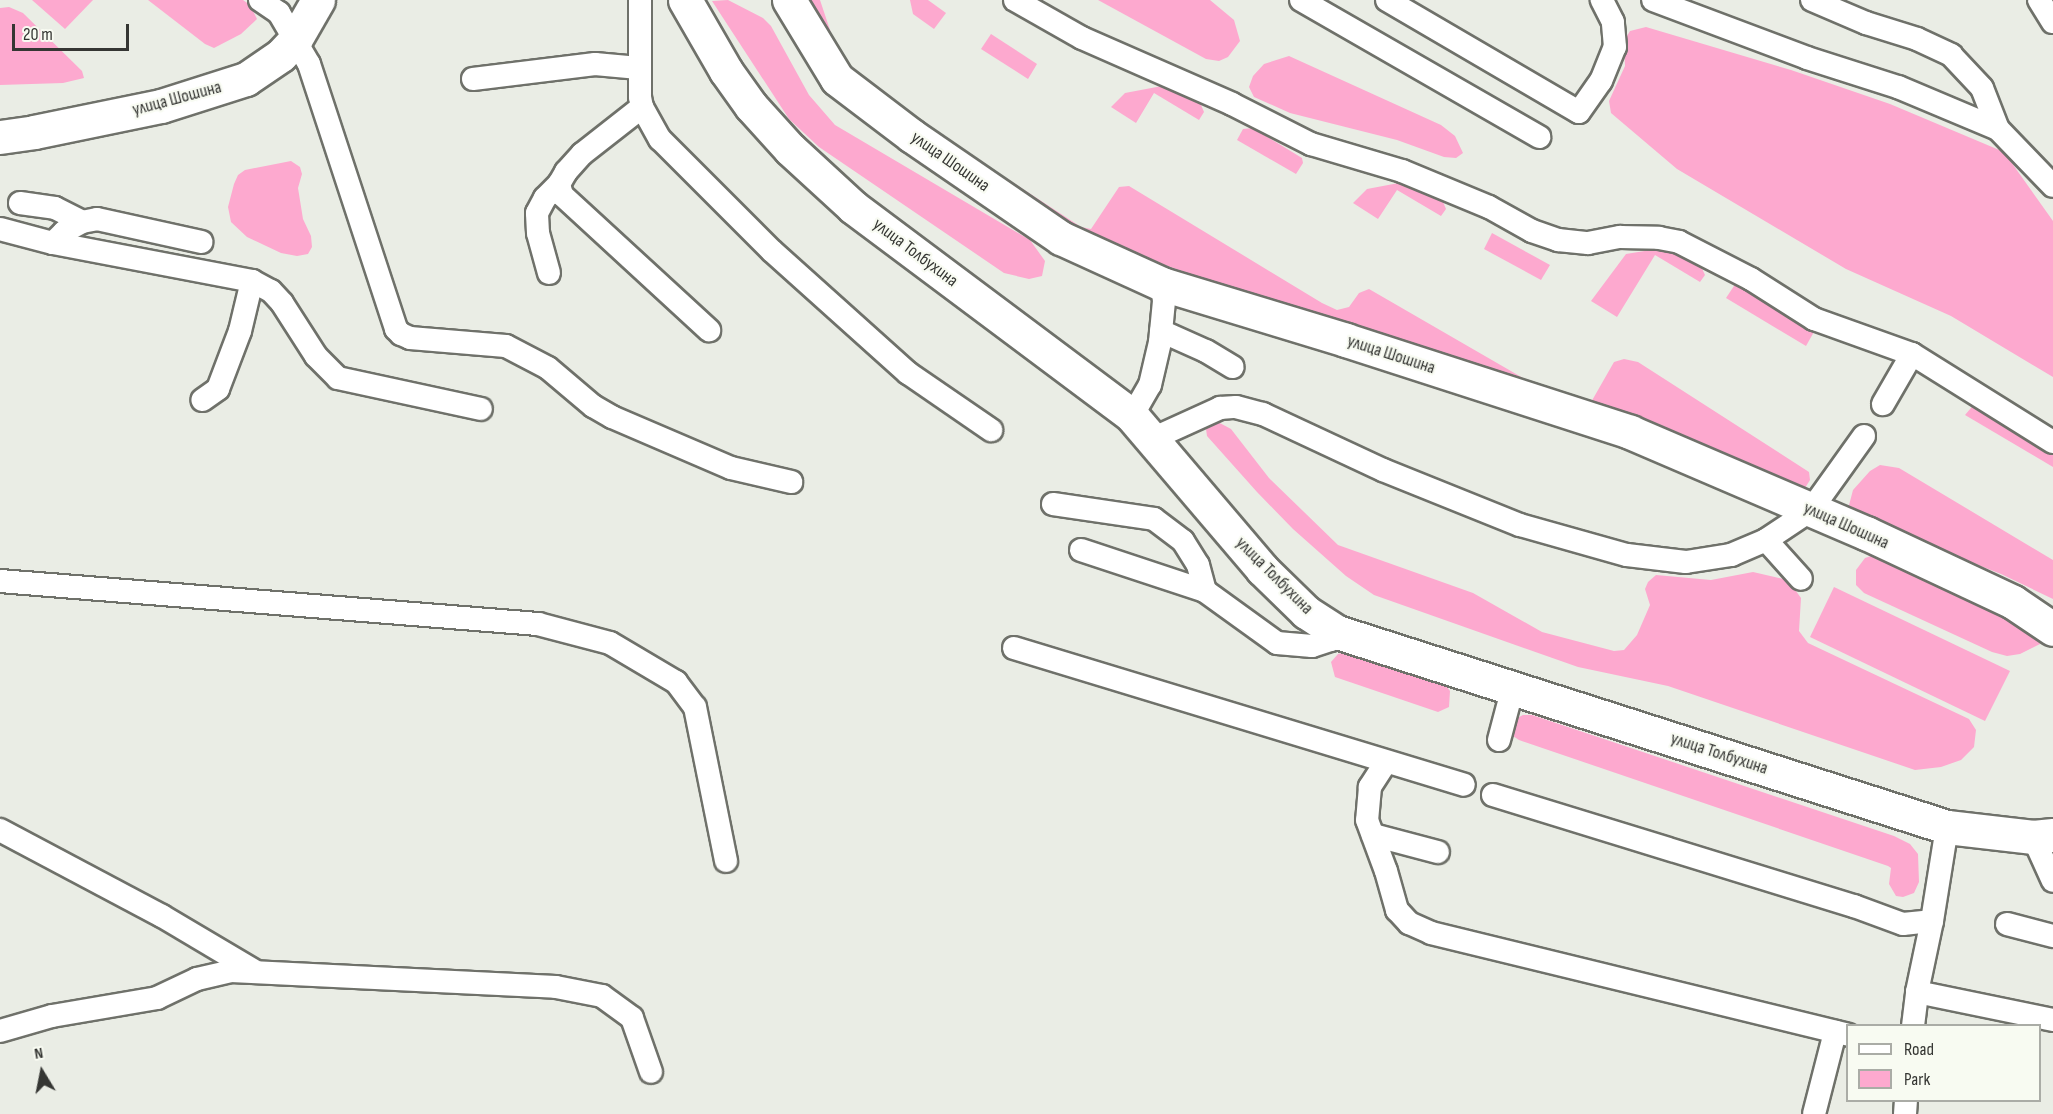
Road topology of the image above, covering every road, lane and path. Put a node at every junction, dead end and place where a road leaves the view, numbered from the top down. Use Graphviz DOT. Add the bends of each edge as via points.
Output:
graph roads {
  1 [pos="260,0"];
  2 [pos="318,0"];
  3 [pos="640,0"];
  4 [pos="685,0"];
  5 [pos="789,0"];
  6 [pos="1015,0"];
  7 [pos="1301,0"];
  8 [pos="1387,0"];
  9 [pos="1602,0"];
  10 [pos="1653,0"];
  11 [pos="1812,0"];
  12 [pos="2039,0"];
  13 [pos="2053,22"];
  14 [pos="296,40"];
  15 [pos="639,68"];
  16 [pos="473,79"];
  17 [pos="642,107"];
  18 [pos="1998,129"];
  19 [pos="0,137"];
  20 [pos="1539,137"];
  21 [pos="559,184"];
  22 [pos="2053,186"];
  23 [pos="20,203"];
  24 [pos="81,222"];
  25 [pos="0,229"];
  26 [pos="202,242"];
  27 [pos="53,243"];
  28 [pos="549,273"];
  29 [pos="252,281"];
  30 [pos="1162,284"];
  31 [pos="709,330"];
  32 [pos="1161,332"];
  33 [pos="1912,354"];
  34 [pos="1233,367"];
  35 [pos="202,400"];
  36 [pos="1883,404"];
  37 [pos="481,409"];
  38 [pos="1142,428"];
  39 [pos="991,430"];
  40 [pos="1864,436"];
  41 [pos="2053,442"];
  42 [pos="791,482"];
  43 [pos="1053,504"];
  44 [pos="1811,510"];
  45 [pos="1766,540"];
  46 [pos="1081,550"];
  47 [pos="1802,579"];
  48 [pos="0,581"];
  49 [pos="1205,591"];
  50 [pos="2053,629"];
  51 [pos="1337,632"];
  52 [pos="1014,648"];
  53 [pos="1513,687"];
  54 [pos="1499,740"];
  55 [pos="1386,762"];
  56 [pos="1464,785"];
  57 [pos="1493,795"];
  58 [pos="1947,827"];
  59 [pos="0,830"];
  60 [pos="1373,835"];
  61 [pos="2043,836"];
  62 [pos="1438,852"];
  63 [pos="726,861"];
  64 [pos="2053,881"];
  65 [pos="1932,921"];
  66 [pos="2007,924"];
  67 [pos="2053,936"];
  68 [pos="254,970"];
  69 [pos="1917,992"];
  70 [pos="2053,1020"];
  71 [pos="1913,1024"];
  72 [pos="0,1031"];
  73 [pos="1841,1034"];
  74 [pos="651,1072"];
  75 [pos="1814,1114"];
  1 -- 14 [label="lane" via="279,13"];
  2 -- 14 [label="street, улица Шошина"];
  3 -- 15 [label="lane"];
  4 -- 38 [label="street, улица Толбухина" via="726,71 790,149 853,207"];
  5 -- 30 [label="street, улица Шошина" via="837,79 868,104 1061,238"];
  6 -- 33 [label="lane" via="1082,38 1311,144 1402,171 1558,240 1588,243 1620,237 1679,242 1751,279 1814,319"];
  7 -- 20 [label="lane"];
  8 -- 9 [label="lane" via="1579,112 1601,81 1615,47 1613,22"];
  10 -- 18 [label="lane" via="1807,58 1898,87"];
  11 -- 18 [label="lane" via="1917,39 1951,56 1982,88"];
  12 -- 13 [label="lane"];
  14 -- 19 [label="street, улица Шошина" via="246,79 209,92 161,106"];
  14 -- 42 [label="lane" via="309,64 396,329 401,334 506,346 548,368 612,417 731,468"];
  15 -- 16 [label="lane" via="595,64"];
  15 -- 17 [label="lane"];
  17 -- 21 [label="lane" via="582,154"];
  17 -- 39 [label="lane" via="660,139 772,251 908,374"];
  18 -- 22 [label="lane"];
  21 -- 28 [label="lane" via="537,213"];
  21 -- 31 [label="lane" via="562,195"];
  23 -- 24 [label="lane" via="55,208"];
  24 -- 26 [label="lane" via="106,220"];
  24 -- 27 [label="lane"];
  25 -- 27 [label="lane"];
  27 -- 29 [label="lane"];
  29 -- 35 [label="lane" via="240,330 218,389"];
  29 -- 37 [label="lane" via="271,291 282,303 316,356 339,378"];
  30 -- 32 [label="lane"];
  30 -- 44 [label="street, улица Шошина" via="1630,432"];
  32 -- 34 [label="lane"];
  32 -- 38 [label="lane"];
  33 -- 36 [label="lane"];
  33 -- 41 [label="lane"];
  38 -- 45 [label="lane" via="1220,408 1236,407 1263,414 1383,470 1520,525 1628,555 1686,562 1731,555"];
  38 -- 51 [label="street, улица Толбухина" via="1262,569 1305,612"];
  40 -- 44 [label="lane"];
  43 -- 49 [label="lane" via="1154,519 1183,541 1198,565"];
  44 -- 45 [label="lane"];
  44 -- 50 [label="street, улица Шошина" via="2013,602"];
  45 -- 47 [label="lane"];
  46 -- 49 [label="lane"];
  48 -- 63 [label="lane" via="538,624 610,642 676,682 695,707"];
  49 -- 51 [label="lane" via="1277,643 1312,646 1331,640"];
  51 -- 53 [label="street, улица Толбухина"];
  52 -- 55 [label="lane"];
  53 -- 54 [label="lane"];
  53 -- 58 [label="street, улица Толбухина"];
  55 -- 56 [label="lane"];
  55 -- 60 [label="lane" via="1370,787 1367,820"];
  57 -- 65 [label="lane" via="1903,924"];
  58 -- 61 [label="street, улица Толбухина"];
  58 -- 65 [label="lane"];
  59 -- 68 [label="lane"];
  60 -- 62 [label="lane"];
  60 -- 73 [label="lane" via="1397,910 1408,923 1431,933"];
  61 -- 64 [label="lane"];
  65 -- 69 [label="lane"];
  66 -- 67 [label="lane"];
  68 -- 72 [label="lane" via="197,979 157,998 52,1016"];
  68 -- 74 [label="lane" via="556,987 602,996 632,1018"];
  69 -- 70 [label="lane"];
  69 -- 71 [label="lane"];
  73 -- 75 [label="lane"];
}
